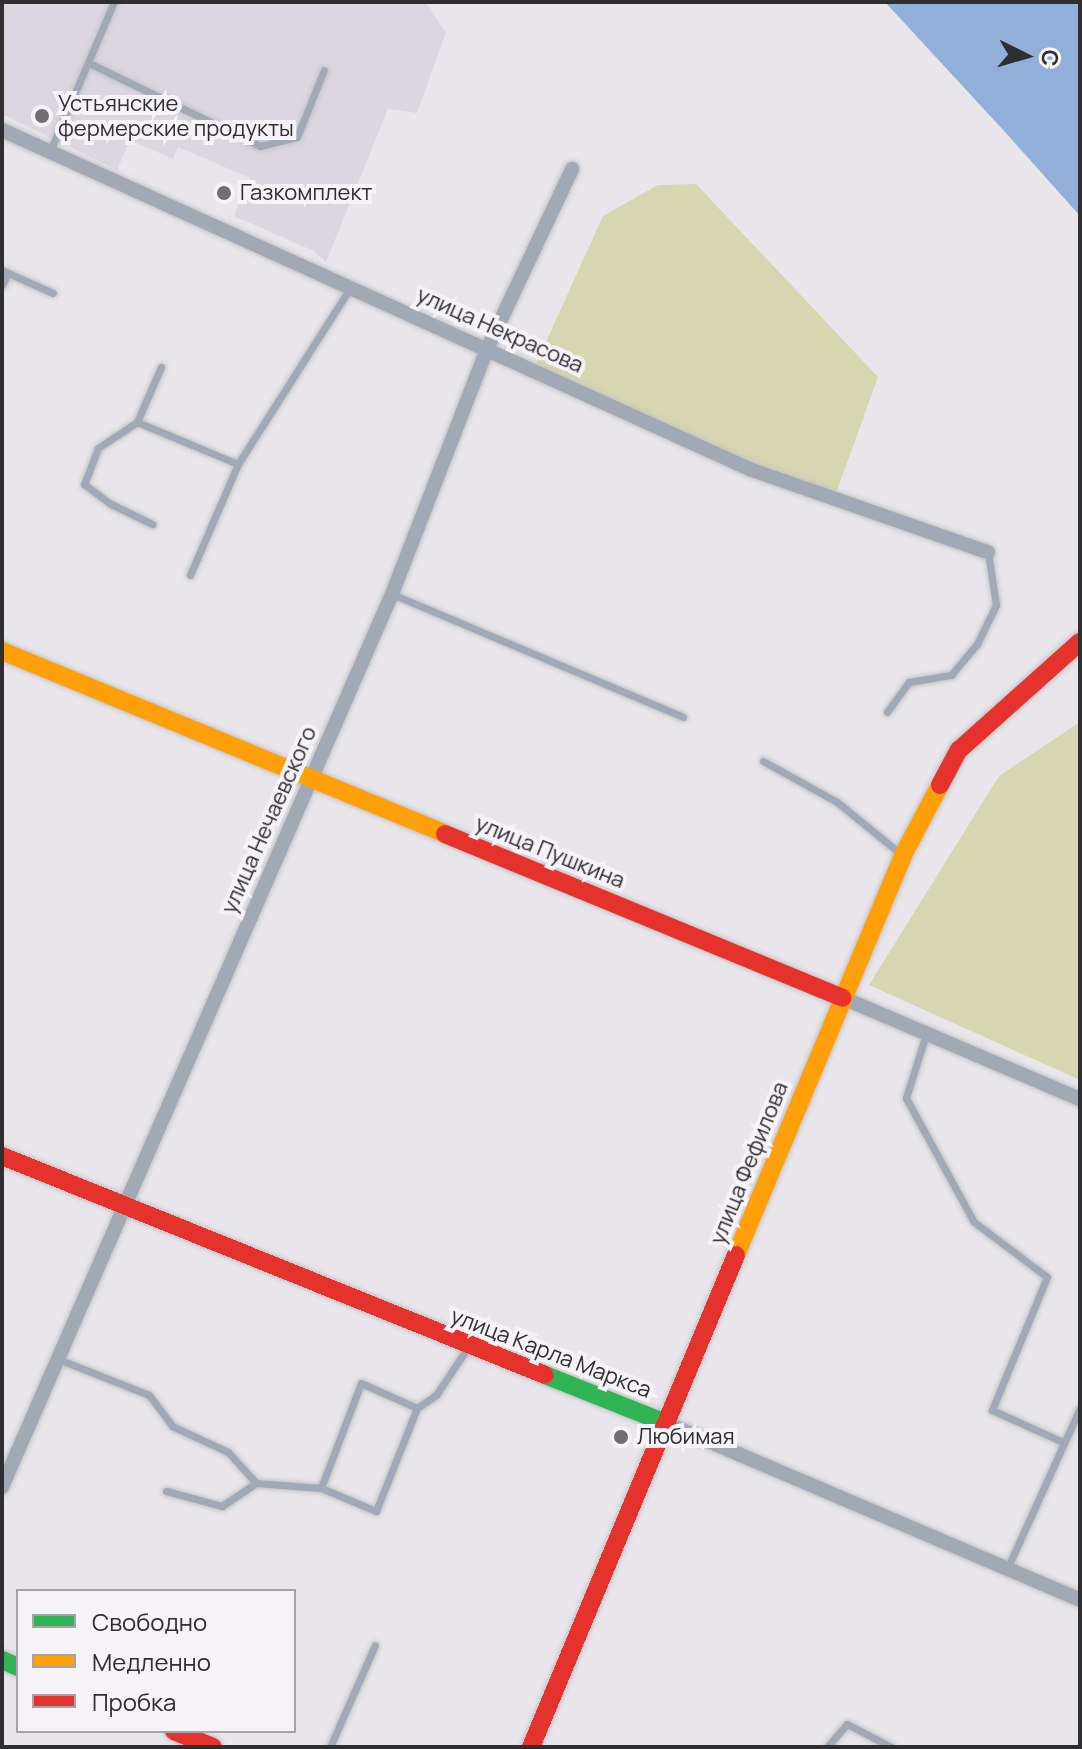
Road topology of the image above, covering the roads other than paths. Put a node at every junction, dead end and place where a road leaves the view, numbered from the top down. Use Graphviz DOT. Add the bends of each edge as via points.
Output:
graph roads {
  1 [pos="114,2"];
  2 [pos="89,63"];
  3 [pos="324,70"];
  4 [pos="2,130"];
  5 [pos="49,153"];
  6 [pos="572,169"];
  7 [pos="5,271"];
  8 [pos="2,285"];
  9 [pos="350,288"];
  10 [pos="53,293"];
  11 [pos="488,347"];
  12 [pos="161,367"];
  13 [pos="137,422"];
  14 [pos="238,464"];
  15 [pos="152,524"];
  16 [pos="988,552"];
  17 [pos="190,575"];
  18 [pos="392,594"];
  19 [pos="1080,642"];
  20 [pos="2,651"];
  21 [pos="887,712"];
  22 [pos="683,717"];
  23 [pos="763,761"];
  24 [pos="311,780"];
  25 [pos="903,855"];
  26 [pos="843,998"];
  27 [pos="926,1034"];
  28 [pos="1080,1099"];
  29 [pos="2,1156"];
  30 [pos="123,1207"];
  31 [pos="468,1347"];
  32 [pos="56,1358"];
  33 [pos="417,1408"];
  34 [pos="1080,1408"];
  35 [pos="668,1424"];
  36 [pos="1063,1442"];
  37 [pos="256,1483"];
  38 [pos="2,1487"];
  39 [pos="321,1488"];
  40 [pos="166,1491"];
  41 [pos="1007,1569"];
  42 [pos="1080,1600"];
  43 [pos="375,1645"];
  44 [pos="179,1733"];
  45 [pos="213,1747"];
  46 [pos="330,1747"];
  47 [pos="531,1747"];
  48 [pos="827,1747"];
  49 [pos="891,1747"];
  1 -- 2 [label="lane"];
  2 -- 3 [label="lane" via="260,146 297,137"];
  2 -- 5 [label="lane"];
  4 -- 5 [label="street, улица Некрасова"];
  5 -- 9 [label="street, улица Некрасова"];
  6 -- 11 [label="street, улица Нечаевского"];
  7 -- 8 [label="lane"];
  7 -- 10 [label="lane"];
  9 -- 11 [label="street, улица Некрасова"];
  9 -- 14 [label="lane"];
  11 -- 16 [label="street, улица Некрасова" via="752,470"];
  11 -- 18 [label="street, улица Нечаевского"];
  12 -- 13 [label="lane"];
  13 -- 14 [label="lane"];
  13 -- 15 [label="lane" via="98,448 84,484"];
  14 -- 17 [label="lane"];
  16 -- 21 [label="lane" via="996,605 977,644 951,675 909,682"];
  18 -- 22 [label="lane"];
  18 -- 24 [label="street, улица Нечаевского"];
  19 -- 25 [label="main road, улица Фефилова" via="959,750"];
  20 -- 24 [label="main road, улица Пушкина"];
  23 -- 25 [label="lane" via="837,802"];
  24 -- 26 [label="main road, улица Пушкина"];
  24 -- 30 [label="street, улица Нечаевского"];
  25 -- 26 [label="main road, улица Фефилова"];
  26 -- 27 [label="street, улица Пушкина"];
  26 -- 35 [label="main road, улица Фефилова"];
  27 -- 28 [label="street, улица Пушкина"];
  27 -- 36 [label="lane" via="906,1098 974,1222 1047,1277 992,1410"];
  29 -- 30 [label="main road, улица Карла Маркса"];
  30 -- 31 [label="main road, улица Карла Маркса"];
  30 -- 32 [label="street, улица Нечаевского"];
  31 -- 33 [label="lane" via="436,1395"];
  31 -- 35 [label="main road, улица Карла Маркса"];
  32 -- 37 [label="lane" via="149,1395 172,1426 228,1452"];
  32 -- 38 [label="street, улица Нечаевского"];
  33 -- 39 [label="lane" via="376,1511"];
  33 -- 39 [label="lane" via="361,1383"];
  34 -- 36 [label="lane"];
  35 -- 41 [label="street, улица Карла Маркса"];
  35 -- 47 [label="main road, улица Фефилова"];
  36 -- 41 [label="lane"];
  37 -- 39 [label="lane"];
  37 -- 40 [label="lane" via="222,1506"];
  41 -- 42 [label="street, улица Карла Маркса"];
  43 -- 46 [label="lane"];
  44 -- 45 [label="main road"];
  48 -- 49 [label="lane" via="847,1724"];
}
